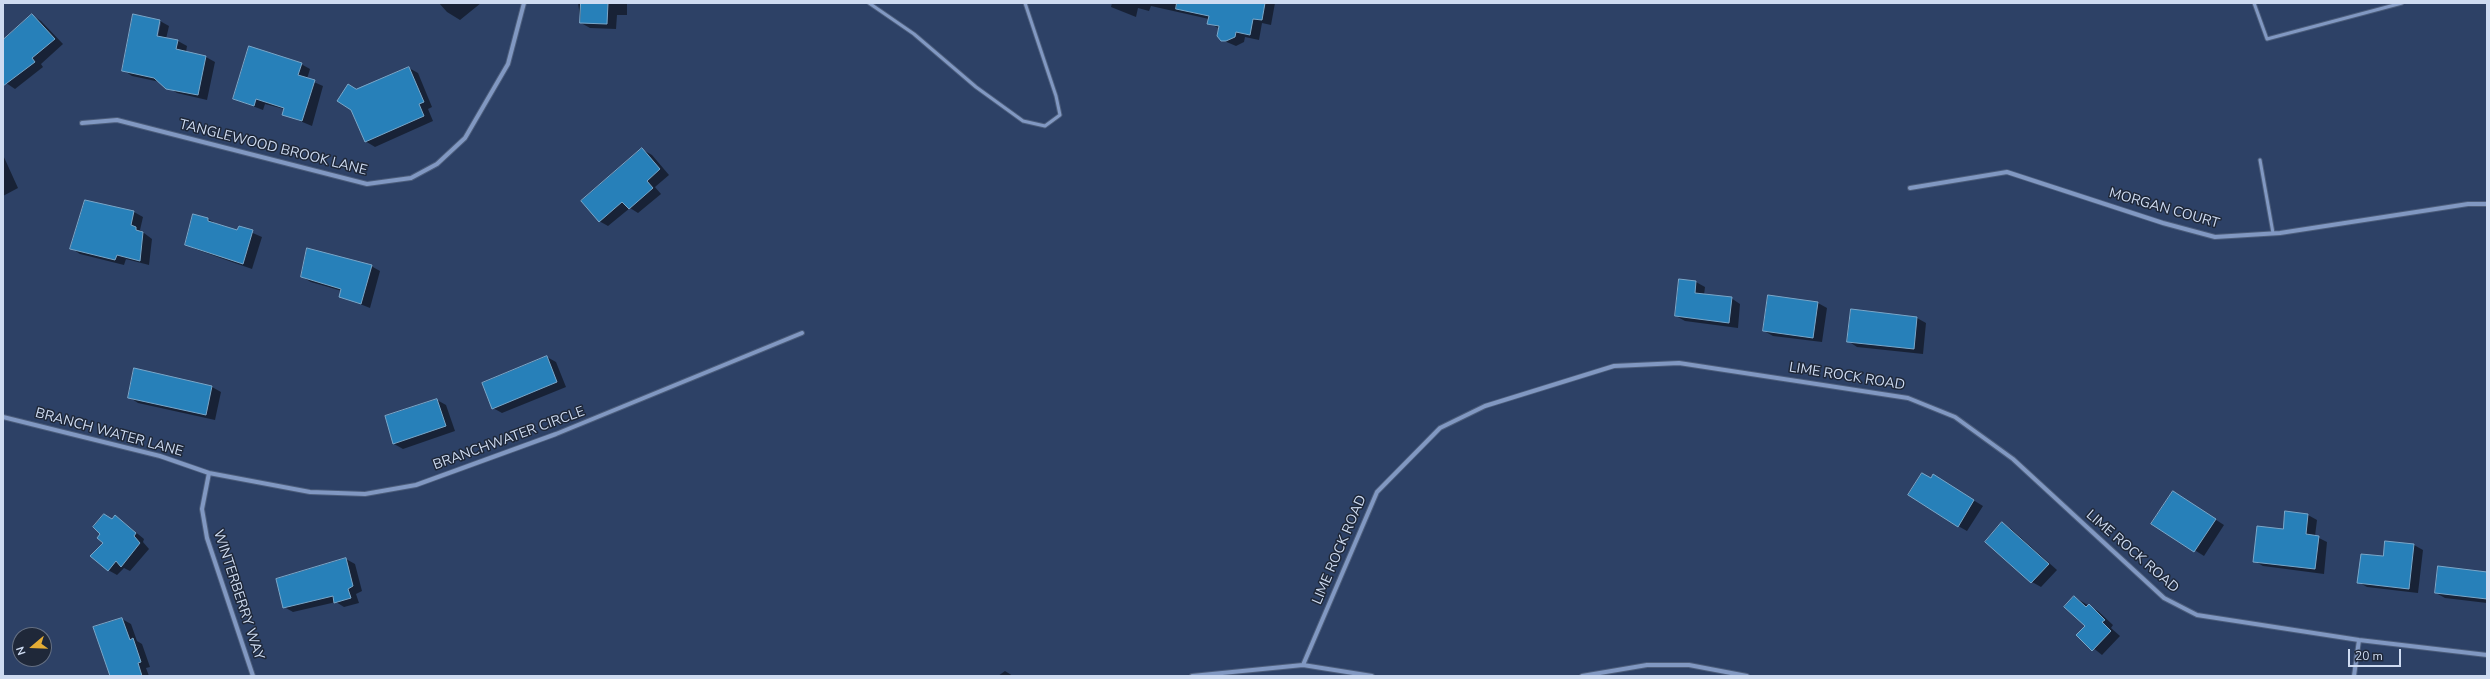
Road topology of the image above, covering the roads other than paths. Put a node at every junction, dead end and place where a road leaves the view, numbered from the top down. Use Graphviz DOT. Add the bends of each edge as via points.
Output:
graph roads {
  1 [pos="524,3"];
  2 [pos="869,3"];
  3 [pos="1025,3"];
  4 [pos="2254,3"];
  5 [pos="2402,3"];
  6 [pos="82,123"];
  7 [pos="2260,160"];
  8 [pos="1910,188"];
  9 [pos="2487,204"];
  10 [pos="2273,233"];
  11 [pos="802,333"];
  12 [pos="3,417"];
  13 [pos="209,473"];
  14 [pos="2359,640"];
  15 [pos="2487,655"];
  16 [pos="1303,665"];
  17 [pos="253,676"];
  18 [pos="1192,676"];
  19 [pos="1372,676"];
  20 [pos="1582,676"];
  21 [pos="1747,676"];
  22 [pos="2354,676"];
  1 -- 6 [label="street, TANGLEWOOD BROOK LANE" via="508,64 465,138 437,164 411,178 368,184 117,120"];
  2 -- 3 [label="lane" via="914,34 976,87 1024,121 1045,126 1060,115"];
  4 -- 5 [label="lane" via="2267,39"];
  7 -- 10 [label="lane"];
  8 -- 10 [label="street, MORGAN COURT" via="2007,172 2163,223 2215,237"];
  9 -- 10 [label="street, MORGAN COURT" via="2468,204"];
  11 -- 13 [label="street, BRANCHWATER CIRCLE" via="556,434 416,485 365,494 310,492"];
  12 -- 13 [label="street, BRANCH WATER LANE" via="160,456"];
  13 -- 17 [label="street, WINTERBERRY WAY" via="202,509 207,538"];
  14 -- 15 [label="street, LIME ROCK ROAD"];
  14 -- 16 [label="street, LIME ROCK ROAD" via="2197,615 2164,598 2013,459 1955,417 1914,401 1679,363 1614,366 1485,406 1440,428 1377,492"];
  14 -- 22 [label="street"];
  16 -- 18 [label="street"];
  16 -- 19 [label="street"];
  20 -- 21 [label="street" via="1647,665 1689,665"];
}
